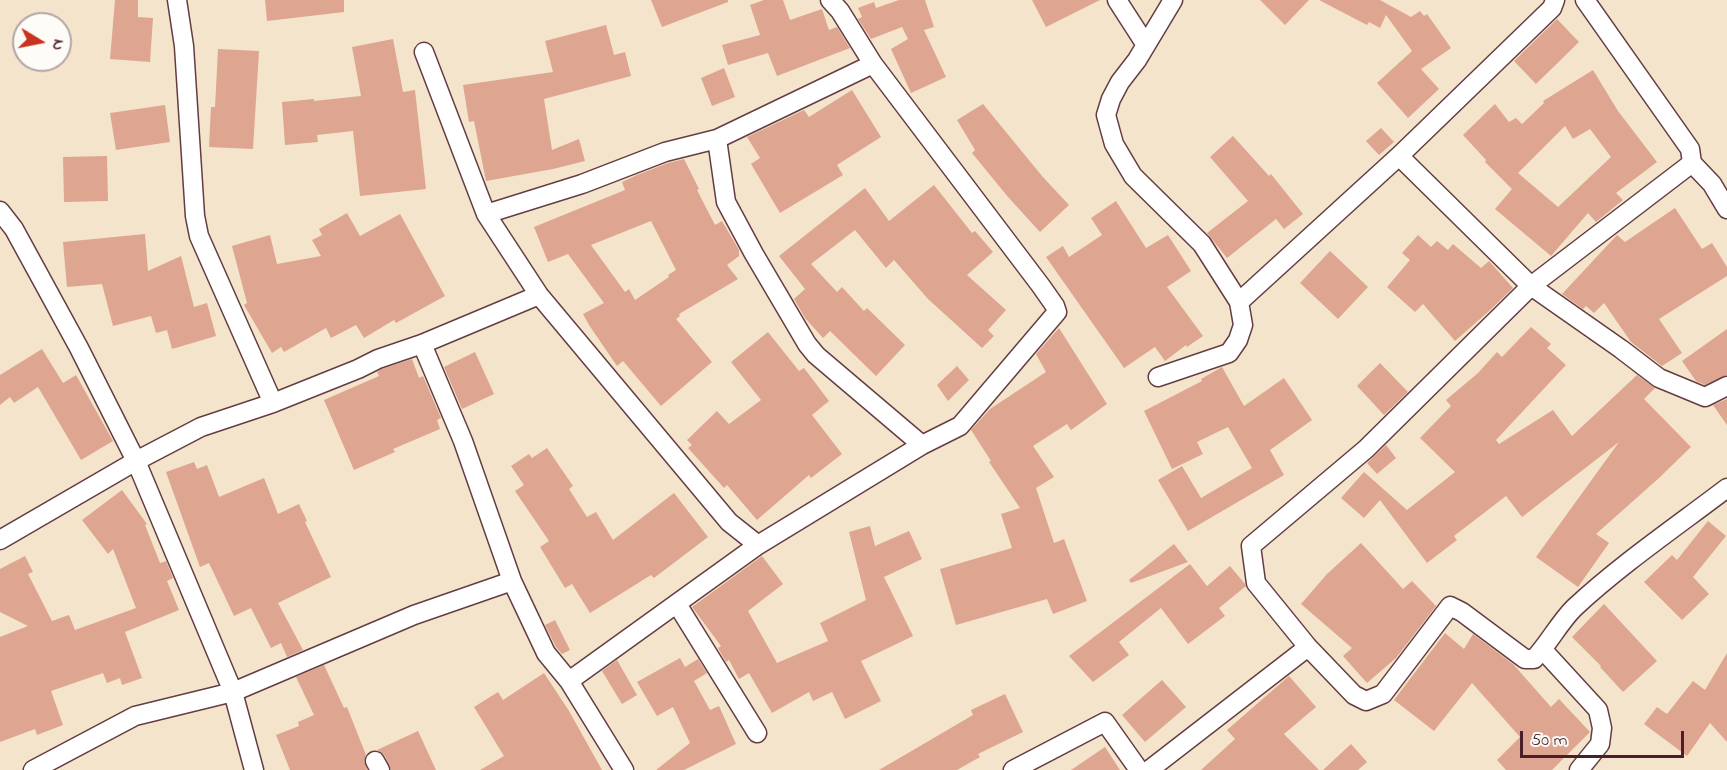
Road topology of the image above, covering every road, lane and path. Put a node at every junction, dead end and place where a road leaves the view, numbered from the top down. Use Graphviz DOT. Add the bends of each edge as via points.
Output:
graph roads {
  1 [pos="177,0"];
  2 [pos="830,0"];
  3 [pos="1117,0"];
  4 [pos="1173,0"];
  5 [pos="1555,0"];
  6 [pos="1585,0"];
  7 [pos="1146,45"];
  8 [pos="424,52"];
  9 [pos="873,64"];
  10 [pos="717,139"];
  11 [pos="1399,156"];
  12 [pos="1692,163"];
  13 [pos="1727,209"];
  14 [pos="0,211"];
  15 [pos="486,214"];
  16 [pos="7,233"];
  17 [pos="1531,286"];
  18 [pos="539,296"];
  19 [pos="1239,302"];
  20 [pos="422,344"];
  21 [pos="1158,377"];
  22 [pos="1727,386"];
  23 [pos="273,403"];
  24 [pos="922,445"];
  25 [pos="136,461"];
  26 [pos="1727,488"];
  27 [pos="0,540"];
  28 [pos="758,545"];
  29 [pos="512,581"];
  30 [pos="677,604"];
  31 [pos="1308,647"];
  32 [pos="1543,650"];
  33 [pos="569,681"];
  34 [pos="233,692"];
  35 [pos="757,733"];
  36 [pos="33,770"];
  37 [pos="254,770"];
  38 [pos="624,770"];
  39 [pos="1013,770"];
  40 [pos="1139,770"];
  41 [pos="1149,770"];
  42 [pos="1579,770"];
  1 -- 23 [label="street" via="199,236"];
  2 -- 9 [label="street"];
  3 -- 7 [label="street"];
  4 -- 7 [label="street"];
  5 -- 11 [label="street" via="1552,8"];
  6 -- 12 [label="street" via="1690,149"];
  7 -- 19 [label="street" via="1111,99 1106,115 1114,144 1133,176 1202,244"];
  8 -- 15 [label="street"];
  9 -- 10 [label="street"];
  9 -- 24 [label="street" via="1041,286 1056,312 960,426"];
  10 -- 15 [label="street" via="664,152 582,184"];
  10 -- 24 [label="street" via="726,202 807,344"];
  11 -- 17 [label="street"];
  11 -- 19 [label="street"];
  12 -- 13 [label="street" via="1712,184"];
  12 -- 17 [label="street"];
  14 -- 16 [label="street"];
  15 -- 18 [label="street"];
  16 -- 25 [label="street" via="79,348"];
  17 -- 22 [label="street" via="1659,378 1705,397"];
  17 -- 31 [label="street" via="1366,449 1251,546 1256,583"];
  18 -- 20 [label="street"];
  18 -- 28 [label="street" via="729,522"];
  19 -- 21 [label="street" via="1243,325 1229,353"];
  20 -- 23 [label="street"];
  20 -- 29 [label="street" via="463,441"];
  23 -- 25 [label="street" via="201,427"];
  24 -- 28 [label="street"];
  25 -- 27 [label="street"];
  25 -- 34 [label="street"];
  26 -- 32 [label="street" via="1573,609"];
  28 -- 30 [label="street"];
  29 -- 33 [label="street" via="546,653"];
  29 -- 34 [label="street" via="414,615"];
  30 -- 33 [label="street"];
  30 -- 35 [label="street"];
  31 -- 32 [label="street" via="1354,695 1366,701 1383,694 1450,606 1525,659 1534,658"];
  31 -- 41 [label="street"];
  32 -- 42 [label="street" via="1598,710 1600,744"];
  33 -- 38 [label="street"];
  34 -- 36 [label="street" via="135,716"];
  34 -- 37 [label="street"];
  39 -- 40 [label="street" via="1105,722"];
}
